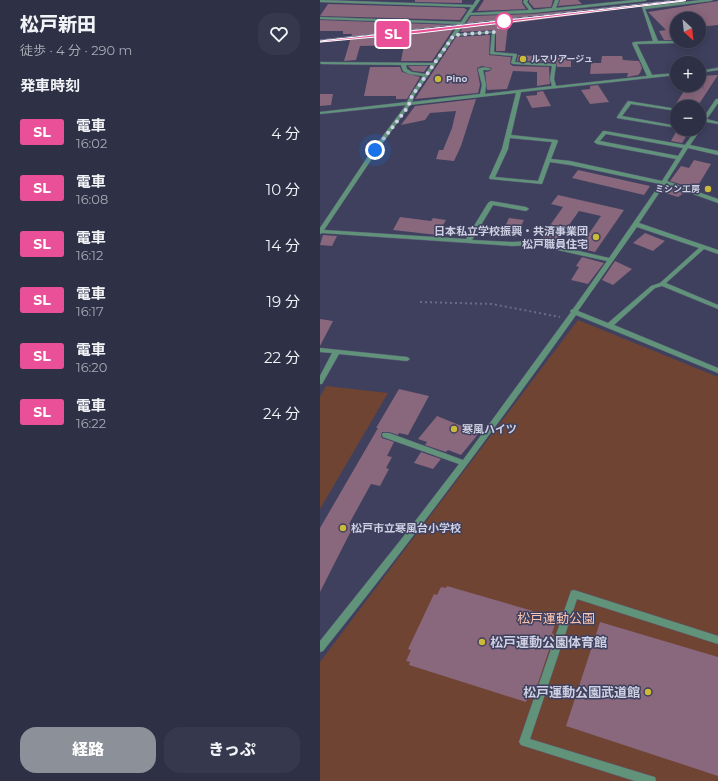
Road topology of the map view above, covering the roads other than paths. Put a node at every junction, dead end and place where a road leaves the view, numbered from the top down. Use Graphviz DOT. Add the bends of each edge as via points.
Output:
graph roads {
  1 [pos="478,0"];
  2 [pos="526,0"];
  3 [pos="558,0"];
  4 [pos="595,0"];
  5 [pos="645,0"];
  6 [pos="711,0"];
  7 [pos="320,1"];
  8 [pos="474,6"];
  9 [pos="593,6"];
  10 [pos="553,10"];
  11 [pos="532,12"];
  12 [pos="469,14"];
  13 [pos="320,18"];
  14 [pos="464,23"];
  15 [pos="454,35"];
  16 [pos="656,42"];
  17 [pos="670,42"];
  18 [pos="626,43"];
  19 [pos="634,43"];
  20 [pos="321,63"];
  21 [pos="403,64"];
  22 [pos="434,64"];
  23 [pos="490,69"];
  24 [pos="718,69"];
  25 [pos="706,71"];
  26 [pos="426,75"];
  27 [pos="670,75"];
  28 [pos="650,77"];
  29 [pos="554,88"];
  30 [pos="519,91"];
  31 [pos="482,96"];
  32 [pos="718,100"];
  33 [pos="410,103"];
  34 [pos="670,109"];
  35 [pos="320,113"];
  36 [pos="706,117"];
  37 [pos="718,123"];
  38 [pos="670,126"];
  39 [pos="508,136"];
  40 [pos="694,136"];
  41 [pos="687,147"];
  42 [pos="718,152"];
  43 [pos="680,158"];
  44 [pos="548,160"];
  45 [pos="664,182"];
  46 [pos="718,200"];
  47 [pos="526,208"];
  48 [pos="635,224"];
  49 [pos="321,229"];
  50 [pos="468,241"];
  51 [pos="703,247"];
  52 [pos="718,252"];
  53 [pos="610,260"];
  54 [pos="662,284"];
  55 [pos="718,307"];
  56 [pos="573,311"];
  57 [pos="610,325"];
  58 [pos="320,350"];
  59 [pos="337,351"];
  60 [pos="407,359"];
  61 [pos="717,368"];
  62 [pos="320,382"];
  63 [pos="386,435"];
  64 [pos="464,463"];
  65 [pos="718,640"];
  66 [pos="320,648"];
  67 [pos="651,781"];
  1 -- 8 [label="street"];
  2 -- 11 [label="street"];
  3 -- 10 [label="street"];
  4 -- 9 [label="street"];
  5 -- 9 [label="street"];
  6 -- 16 [label="street" via="643,8"];
  7 -- 8 [label="street"];
  8 -- 12 [label="street"];
  9 -- 10 [label="street"];
  10 -- 11 [label="street"];
  11 -- 12 [label="street"];
  12 -- 14 [label="street"];
  13 -- 14 [label="street"];
  14 -- 15 [label="street"];
  15 -- 22 [label="street"];
  15 -- 29 [label="street" via="494,32 492,53 515,55 513,63 554,65"];
  16 -- 17 [label="street"];
  16 -- 19 [label="street"];
  18 -- 19 [label="street"];
  19 -- 28 [label="street"];
  20 -- 21 [label="street"];
  21 -- 22 [label="street"];
  21 -- 26 [label="street" via="405,70"];
  22 -- 26 [label="street"];
  23 -- 31 [label="street" via="480,69 484,85"];
  24 -- 25 [label="street"];
  26 -- 33 [label="street"];
  27 -- 28 [label="street"];
  28 -- 29 [label="street"];
  29 -- 30 [label="street"];
  30 -- 31 [label="street"];
  30 -- 39 [label="street"];
  31 -- 33 [label="street"];
  32 -- 36 [label="street"];
  33 -- 35 [label="street"];
  33 -- 49 [label="street"];
  34 -- 38 [label="street" via="630,102 619,117"];
  36 -- 37 [label="street"];
  39 -- 44 [label="street" via="555,140"];
  39 -- 44 [label="street" via="492,178 540,184"];
  40 -- 41 [label="street"];
  41 -- 42 [label="street"];
  41 -- 43 [label="street"];
  41 -- 43 [label="street" via="605,132 598,142"];
  43 -- 45 [label="street"];
  44 -- 45 [label="street" via="570,162"];
  45 -- 46 [label="street"];
  45 -- 48 [label="street"];
  47 -- 50 [label="street" via="491,204"];
  48 -- 51 [label="street"];
  48 -- 53 [label="street"];
  49 -- 50 [label="street"];
  50 -- 53 [label="street" via="534,243"];
  51 -- 52 [label="street"];
  51 -- 54 [label="street"];
  53 -- 56 [label="street"];
  54 -- 55 [label="street"];
  54 -- 57 [label="street" via="653,287"];
  56 -- 57 [label="street"];
  56 -- 64 [label="street"];
  57 -- 61 [label="street"];
  58 -- 59 [label="street"];
  59 -- 60 [label="street"];
  59 -- 62 [label="street"];
  63 -- 64 [label="street"];
  64 -- 66 [label="street"];
  65 -- 67 [label="street" via="574,594 524,742"];
}
